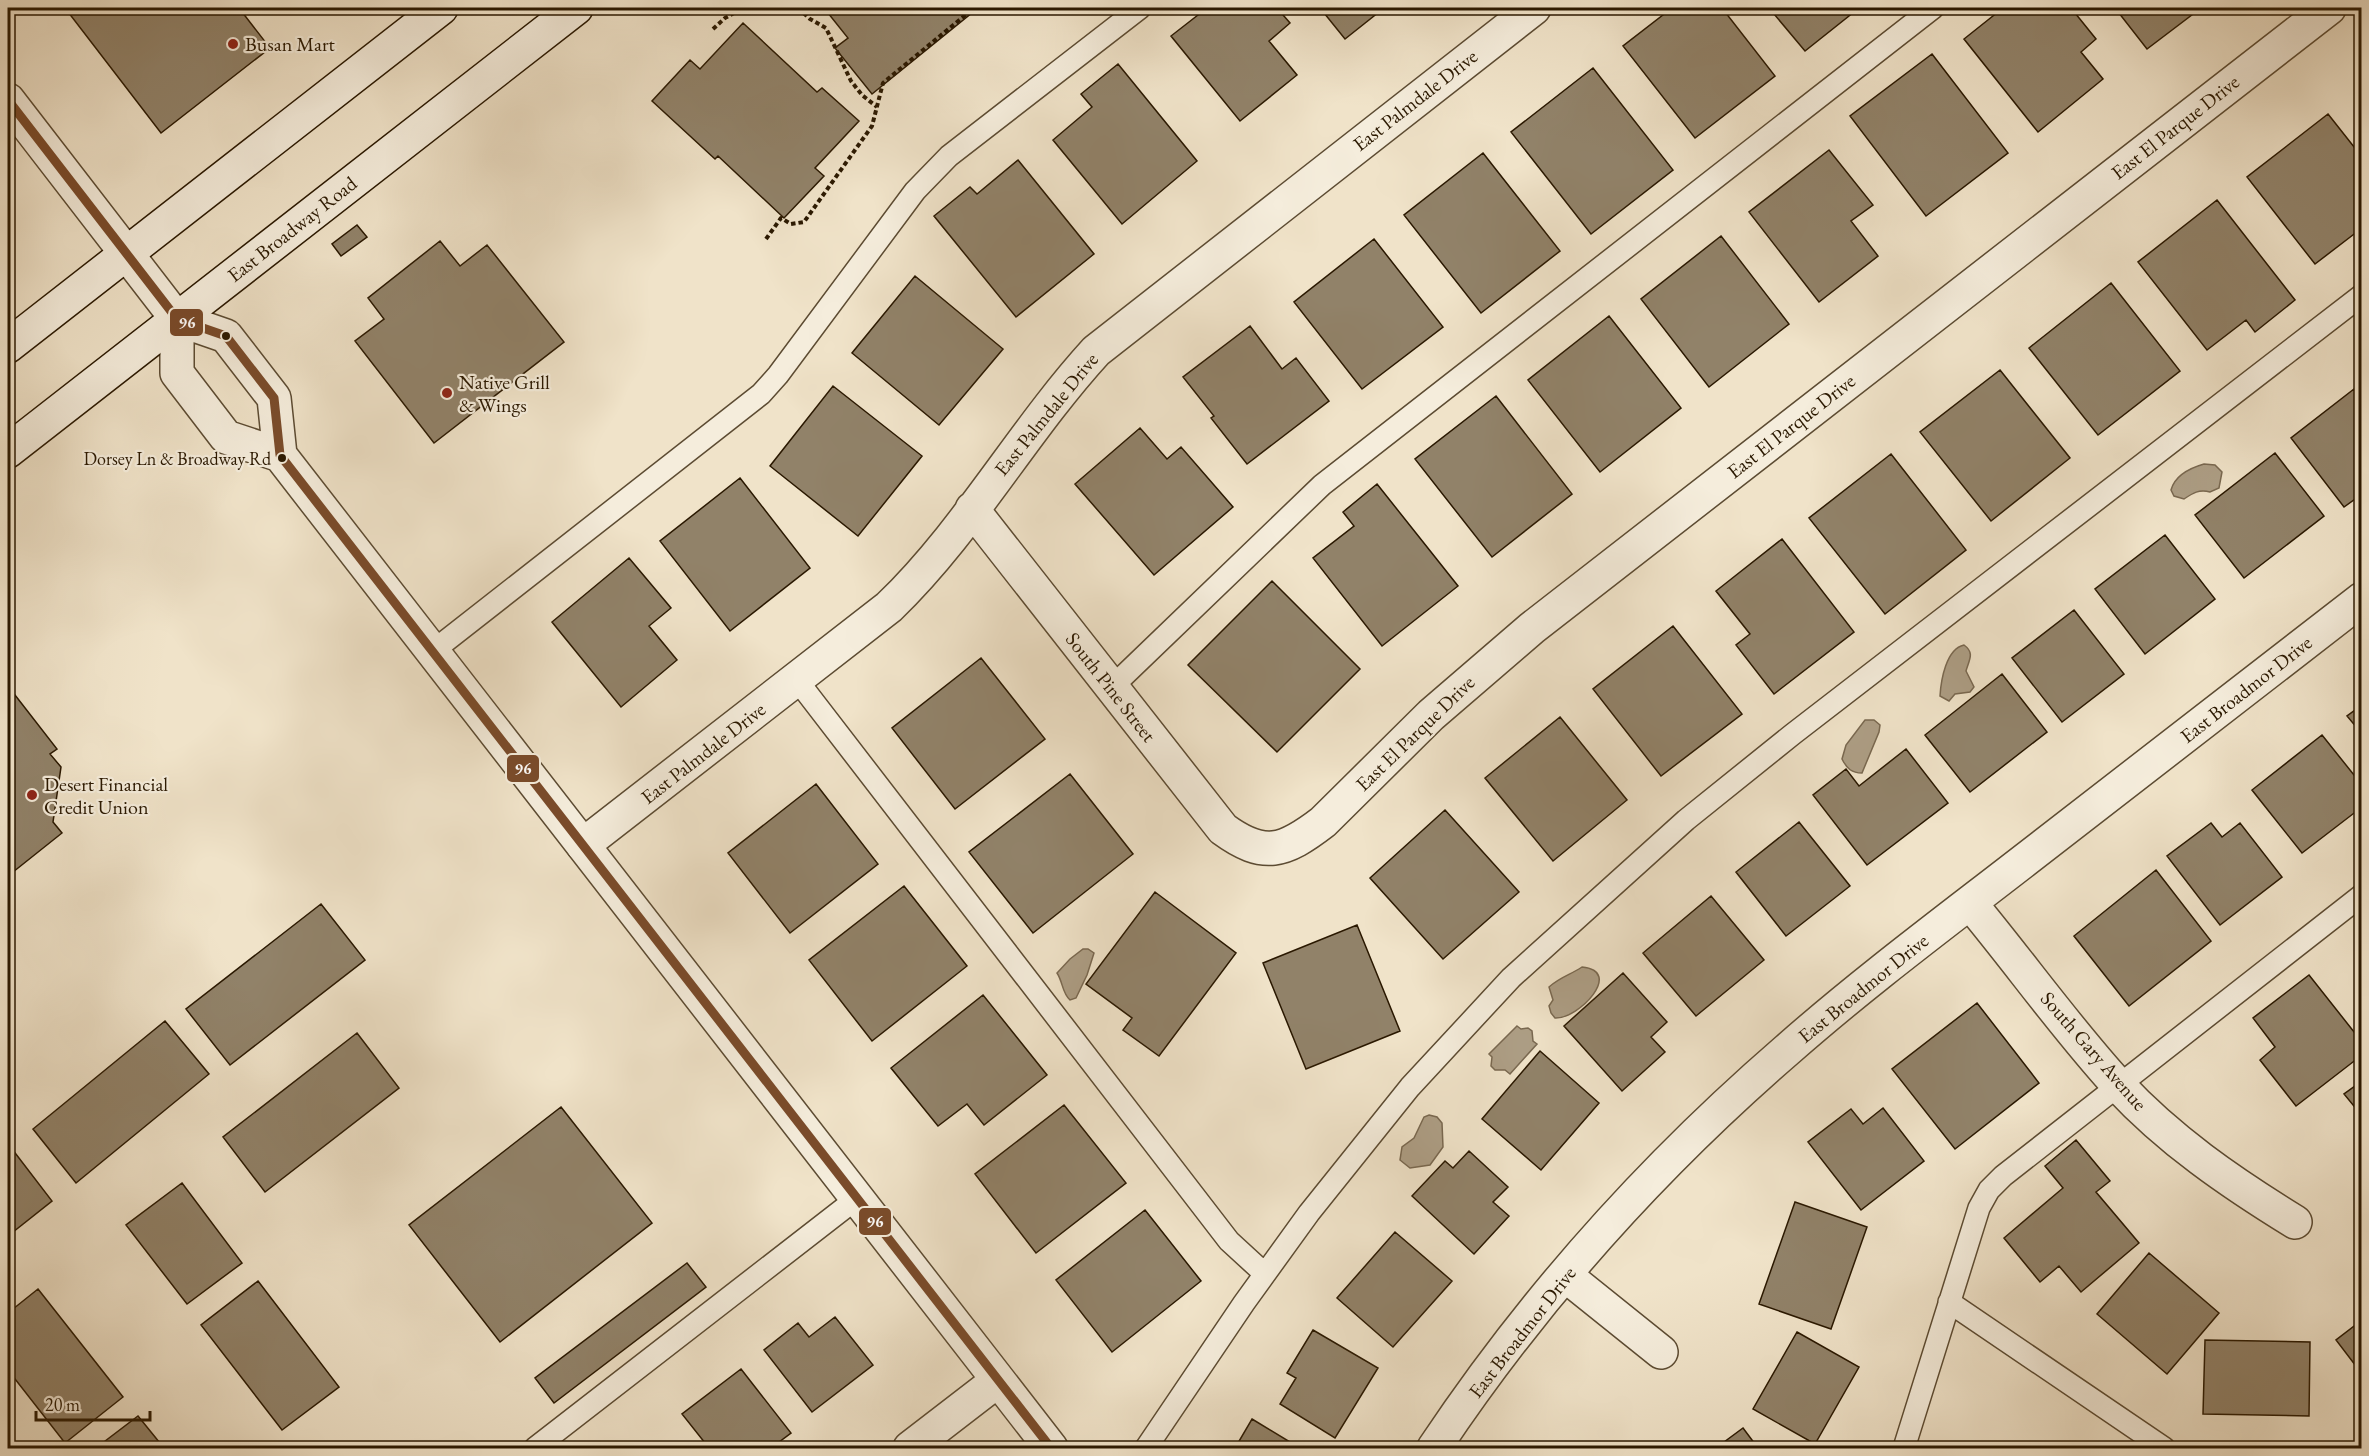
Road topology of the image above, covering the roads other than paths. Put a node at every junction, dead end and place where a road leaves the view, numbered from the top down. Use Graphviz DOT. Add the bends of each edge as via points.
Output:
graph roads {
  1 [pos="441,8"];
  2 [pos="576,8"];
  3 [pos="1140,8"];
  4 [pos="1534,8"];
  5 [pos="1933,8"];
  6 [pos="2329,8"];
  7 [pos="8,100"];
  8 [pos="127,253"];
  9 [pos="2361,295"];
  10 [pos="177,319"];
  11 [pos="8,346"];
  12 [pos="8,451"];
  13 [pos="280,455"];
  14 [pos="972,509"];
  15 [pos="2361,599"];
  16 [pos="433,651"];
  17 [pos="797,680"];
  18 [pos="1112,687"];
  19 [pos="583,845"];
  20 [pos="1263,849"];
  21 [pos="2361,895"];
  22 [pos="1971,903"];
  23 [pos="2119,1086"];
  24 [pos="856,1199"];
  25 [pos="2295,1222"];
  26 [pos="1265,1274"];
  27 [pos="1565,1275"];
  28 [pos="1948,1302"];
  29 [pos="1661,1352"];
  30 [pos="997,1381"];
  31 [pos="535,1449"];
  32 [pos="910,1449"];
  33 [pos="1051,1449"];
  34 [pos="1146,1449"];
  35 [pos="1434,1449"];
  36 [pos="1904,1449"];
  37 [pos="2164,1449"];
  1 -- 8 [label="street"];
  2 -- 10 [label="street, East Broadway Road"];
  3 -- 16 [label="lane" via="932,172 761,394"];
  4 -- 14 [label="street, East Palmdale Drive" via="1096,351"];
  5 -- 18 [label="lane" via="1322,484"];
  6 -- 20 [label="street, East El Parque Drive" via="1532,628 1431,715 1323,822 1286,846"];
  7 -- 8 [label="street"];
  8 -- 10 [label="street"];
  8 -- 11 [label="street"];
  9 -- 26 [label="lane" via="1686,820 1511,978 1418,1078"];
  10 -- 12 [label="street, East Broadway Road"];
  10 -- 13 [label="street" via="226,336 274,398"];
  10 -- 13 [label="street" via="177,373 226,437"];
  13 -- 16 [label="street"];
  14 -- 17 [label="street, East Palmdale Drive" via="903,594"];
  14 -- 18 [label="street, South Pine Street"];
  15 -- 22 [label="street, East Broadmor Drive"];
  16 -- 19 [label="street"];
  17 -- 19 [label="street, East Palmdale Drive"];
  17 -- 26 [label="lane" via="1229,1241"];
  18 -- 20 [label="street, South Pine Street" via="1223,829 1242,843"];
  19 -- 24 [label="street"];
  21 -- 23 [label="lane"];
  22 -- 23 [label="street, South Gary Avenue"];
  22 -- 27 [label="street, East Broadmor Drive" via="1839,1006 1739,1092 1649,1181"];
  23 -- 25 [label="street, South Gary Avenue" via="2208,1166"];
  23 -- 28 [label="lane" via="1989,1191 1978,1208"];
  24 -- 30 [label="street"];
  24 -- 31 [label="lane"];
  26 -- 34 [label="lane"];
  27 -- 29 [label="street"];
  27 -- 35 [label="street, East Broadmor Drive"];
  28 -- 36 [label="lane"];
  28 -- 37 [label="lane"];
  30 -- 32 [label="street"];
  30 -- 33 [label="street"];
}
